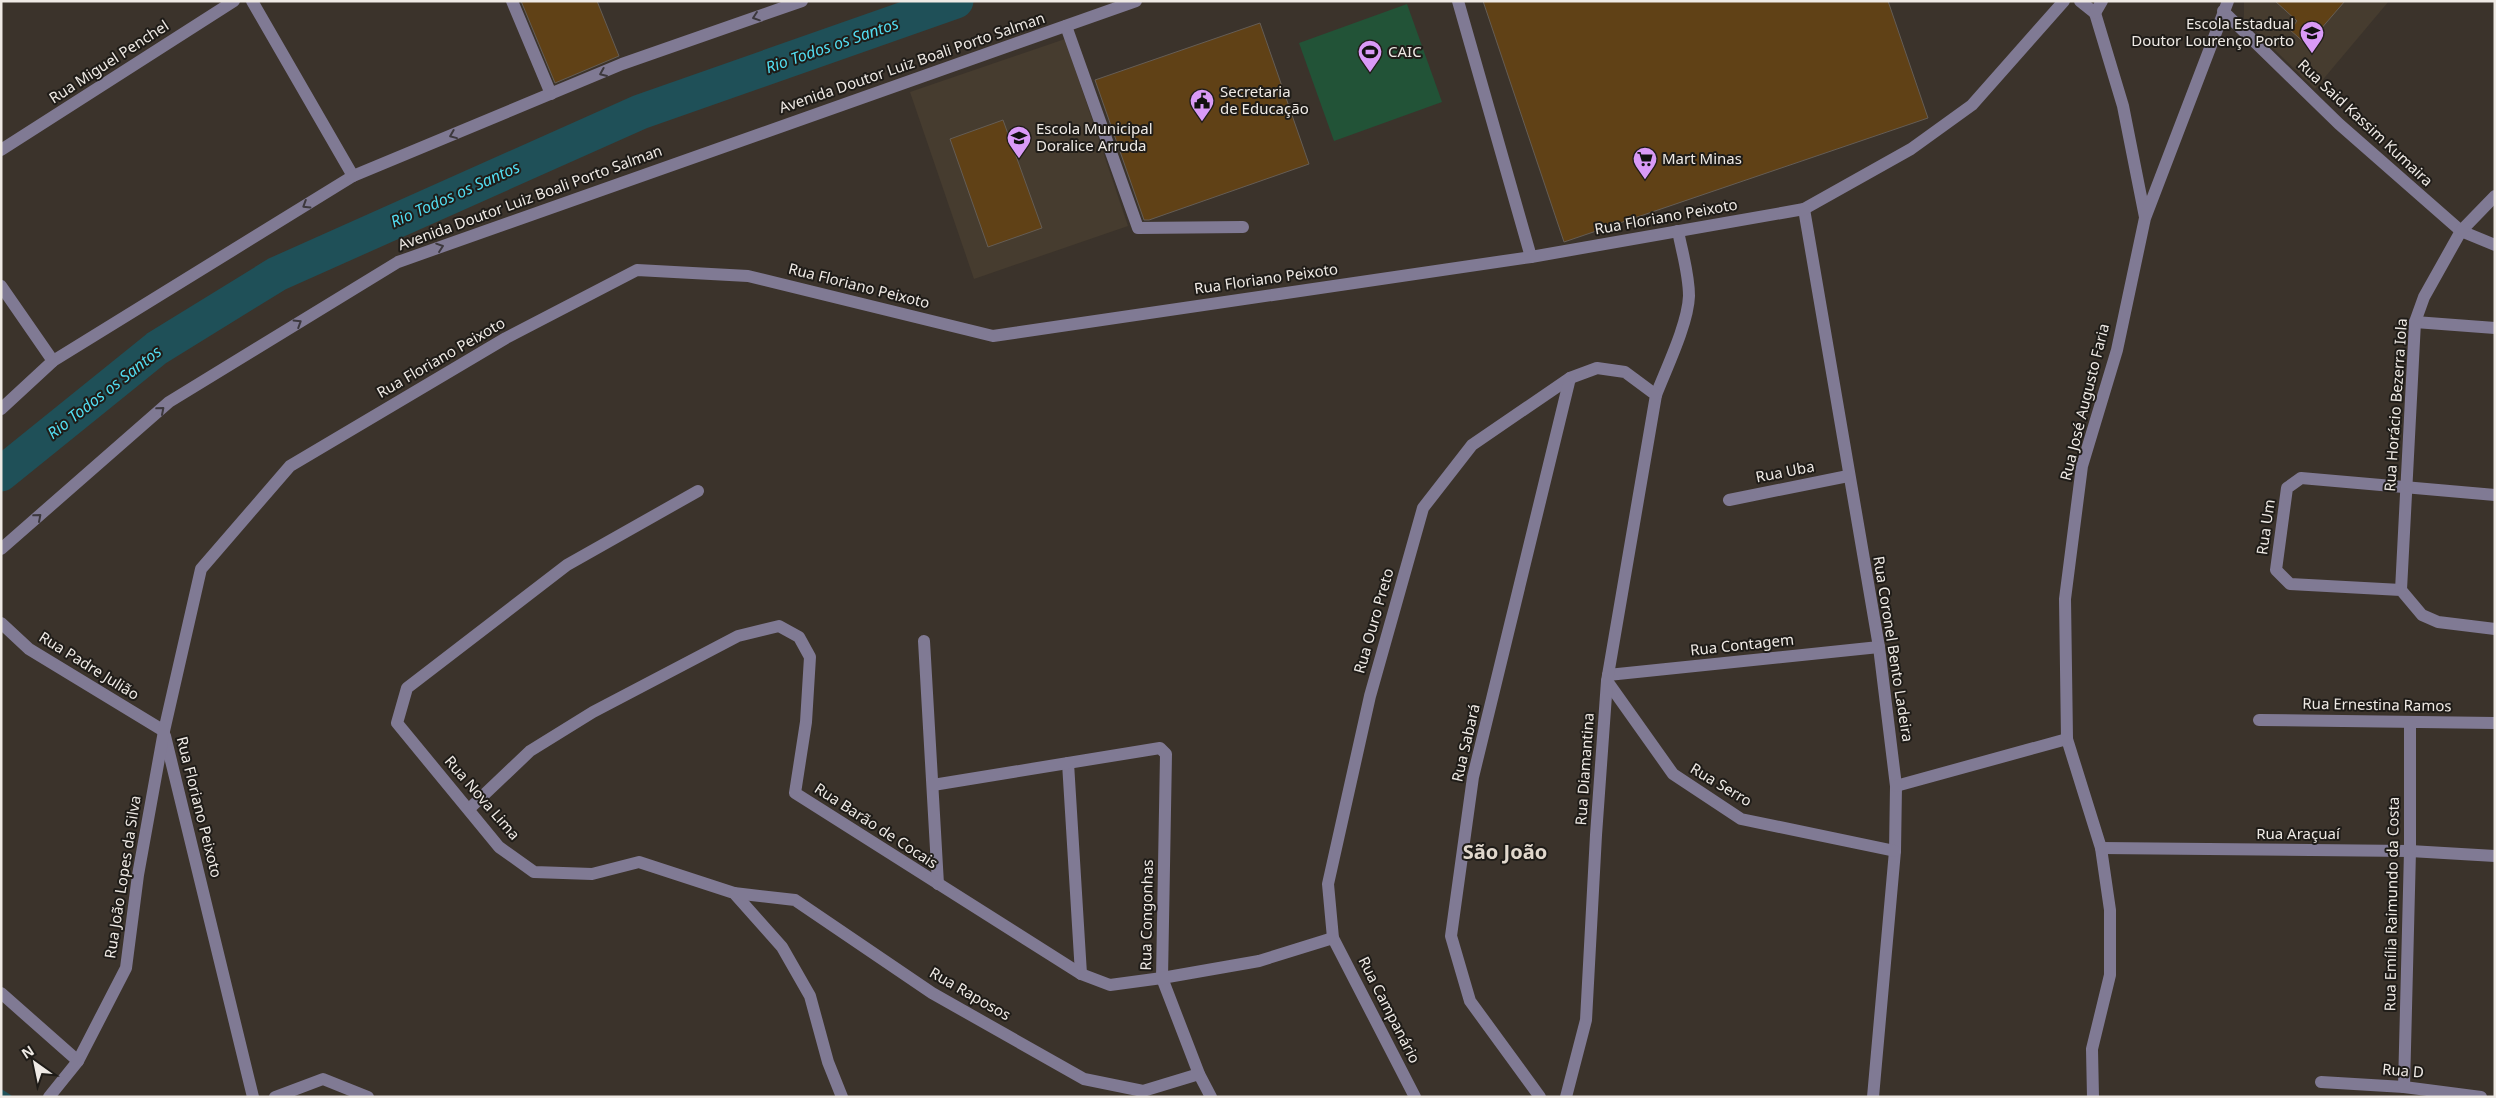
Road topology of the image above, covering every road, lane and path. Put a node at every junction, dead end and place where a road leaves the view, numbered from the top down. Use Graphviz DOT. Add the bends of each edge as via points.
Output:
graph roads {
  1 [pos="234,1"];
  2 [pos="252,1"];
  3 [pos="512,1"];
  4 [pos="802,1"];
  5 [pos="1136,1"];
  6 [pos="1458,1"];
  7 [pos="2064,1"];
  8 [pos="2080,1"];
  9 [pos="2102,1"];
  10 [pos="2226,6"];
  11 [pos="2095,13"];
  12 [pos="1066,26"];
  13 [pos="551,94"];
  14 [pos="1,150"];
  15 [pos="352,176"];
  16 [pos="2495,196"];
  17 [pos="1804,209"];
  18 [pos="2145,218"];
  19 [pos="1243,227"];
  20 [pos="1678,231"];
  21 [pos="2461,231"];
  22 [pos="2495,245"];
  23 [pos="1531,257"];
  24 [pos="1,286"];
  25 [pos="2415,322"];
  26 [pos="2495,328"];
  27 [pos="54,361"];
  28 [pos="1570,378"];
  29 [pos="1656,395"];
  30 [pos="1,409"];
  31 [pos="1848,476"];
  32 [pos="2406,487"];
  33 [pos="698,491"];
  34 [pos="2495,495"];
  35 [pos="1729,500"];
  36 [pos="1,548"];
  37 [pos="2401,590"];
  38 [pos="1,623"];
  39 [pos="2495,629"];
  40 [pos="924,641"];
  41 [pos="1879,647"];
  42 [pos="1608,678"];
  43 [pos="2259,720"];
  44 [pos="2410,722"];
  45 [pos="2495,723"];
  46 [pos="164,731"];
  47 [pos="2067,739"];
  48 [pos="1068,763"];
  49 [pos="933,785"];
  50 [pos="1896,786"];
  51 [pos="469,808"];
  52 [pos="2101,848"];
  53 [pos="1895,851"];
  54 [pos="2410,851"];
  55 [pos="2495,856"];
  56 [pos="938,884"];
  57 [pos="734,893"];
  58 [pos="1334,938"];
  59 [pos="1081,974"];
  60 [pos="1162,978"];
  61 [pos="1,993"];
  62 [pos="78,1061"];
  63 [pos="1199,1074"];
  64 [pos="2321,1082"];
  65 [pos="2404,1087"];
  66 [pos="49,1097"];
  67 [pos="253,1097"];
  68 [pos="275,1097"];
  69 [pos="368,1097"];
  70 [pos="842,1097"];
  71 [pos="1211,1097"];
  72 [pos="1415,1097"];
  73 [pos="1540,1097"];
  74 [pos="1566,1097"];
  75 [pos="1873,1097"];
  76 [pos="2093,1097"];
  77 [pos="2481,1097"];
  1 -- 14 [label="street, Rua Miguel Penchel"];
  2 -- 15 [label="street"];
  3 -- 13 [label="street"];
  4 -- 13 [label="street, one-way" via="622,64"];
  5 -- 12 [label="street, Avenida Doutor Luiz Boali Porto Salman"];
  6 -- 23 [label="street"];
  7 -- 17 [label="street, Rua Floriano Peixoto" via="1972,105 1911,149"];
  8 -- 11 [label="street"];
  9 -- 11 [label="street"];
  10 -- 18 [label="street, Rua José Augusto Faria"];
  10 -- 21 [label="street, Rua Said Kassim Kumaira" via="2339,124"];
  11 -- 18 [label="street, Rua José Augusto Faria" via="2123,106"];
  12 -- 19 [label="street" via="1138,228"];
  36 -- 12 [label="street, Avenida Doutor Luiz Boali Porto Salman, one-way" via="169,402 398,262"];
  13 -- 15 [label="street, one-way"];
  15 -- 27 [label="street, one-way"];
  16 -- 21 [label="street, Rua Horácio Bezerra Iola"];
  17 -- 20 [label="street, Rua Floriano Peixoto"];
  17 -- 31 [label="street, Rua Coronel Bento Ladeira"];
  18 -- 47 [label="street, Rua José Augusto Faria" via="2117,350 2082,466 2065,598"];
  20 -- 23 [label="street, Rua Floriano Peixoto"];
  20 -- 29 [label="street, Rua Diamantina" via="1689,296 1686,314"];
  21 -- 22 [label="street, Rua Said Kassim Kumaira"];
  21 -- 25 [label="street, Rua Horácio Bezerra Iola" via="2424,297"];
  23 -- 46 [label="street, Rua Floriano Peixoto" via="993,336 748,276 637,270 506,338 290,466 201,569"];
  24 -- 27 [label="street"];
  25 -- 26 [label="street"];
  25 -- 32 [label="street, Rua Horácio Bezerra Iola"];
  27 -- 30 [label="street"];
  28 -- 29 [label="street, Rua Ouro Preto" via="1597,368 1625,372"];
  28 -- 58 [label="street, Rua Ouro Preto" via="1472,444 1423,508 1370,696 1328,884"];
  28 -- 73 [label="street, Rua Sabará" via="1473,777 1451,936 1470,1001"];
  29 -- 42 [label="street, Rua Diamantina"];
  31 -- 35 [label="street, Rua Uba"];
  31 -- 41 [label="street, Rua Coronel Bento Ladeira"];
  32 -- 34 [label="street"];
  32 -- 37 [label="street, Rua Horácio Bezerra Iola"];
  32 -- 37 [label="street, Rua Um" via="2301,478 2287,488 2276,570 2290,584"];
  33 -- 51 [label="street, Rua Nova Lima" via="567,565 407,688 397,724"];
  37 -- 39 [label="street" via="2422,615 2438,622"];
  38 -- 46 [label="street, Rua Padre Julião" via="29,649"];
  40 -- 49 [label="street"];
  41 -- 42 [label="street, Rua Contagem"];
  41 -- 50 [label="street, Rua Coronel Bento Ladeira"];
  42 -- 53 [label="street, Rua Serro" via="1673,774 1741,818"];
  42 -- 74 [label="street, Rua Diamantina" via="1586,1020"];
  43 -- 44 [label="street, Rua Ernestina Ramos"];
  44 -- 45 [label="street, Rua Ernestina Ramos"];
  44 -- 54 [label="street, Rua Emília Raimundo da Costa"];
  46 -- 62 [label="street, Rua João Lopes da Silva" via="138,875 126,968"];
  46 -- 67 [label="street, Rua Floriano Peixoto"];
  47 -- 50 [label="street"];
  47 -- 52 [label="street, Rua José Augusto Faria"];
  48 -- 49 [label="street"];
  48 -- 59 [label="street"];
  48 -- 60 [label="street, Rua Congonhas" via="1160,748 1166,754"];
  49 -- 56 [label="street"];
  50 -- 53 [label="street, Rua Coronel Bento Ladeira"];
  51 -- 56 [label="street, Rua Barão de Cocais" via="530,751 593,712 738,636 779,626 799,637 810,658 806,722 795,793"];
  51 -- 57 [label="street, Rua Nova Lima" via="499,848 534,872 592,874 639,862"];
  52 -- 54 [label="street, Rua Araçuaí"];
  52 -- 76 [label="street, Rua José Augusto Faria" via="2110,910 2110,975 2092,1049"];
  53 -- 75 [label="street, Rua Coronel Bento Ladeira"];
  54 -- 55 [label="street, Rua Araçuaí"];
  54 -- 65 [label="street, Rua Emília Raimundo da Costa"];
  56 -- 59 [label="street, Rua Barão de Cocais"];
  57 -- 63 [label="street, Rua Raposos" via="795,900 932,993 1084,1079 1144,1091"];
  57 -- 70 [label="street" via="782,947 810,996 828,1062"];
  58 -- 60 [label="street, Rua Barão de Cocais" via="1258,961"];
  58 -- 72 [label="street, Rua Campanário"];
  59 -- 60 [label="street, Rua Barão de Cocais" via="1110,985"];
  60 -- 63 [label="street, Rua Congonhas"];
  61 -- 62 [label="street"];
  62 -- 66 [label="street, Rua João Lopes da Silva"];
  63 -- 71 [label="street, Rua Congonhas"];
  64 -- 65 [label="street, Rua D"];
  65 -- 77 [label="street, Rua D"];
  68 -- 69 [label="street" via="323,1079"];
}
